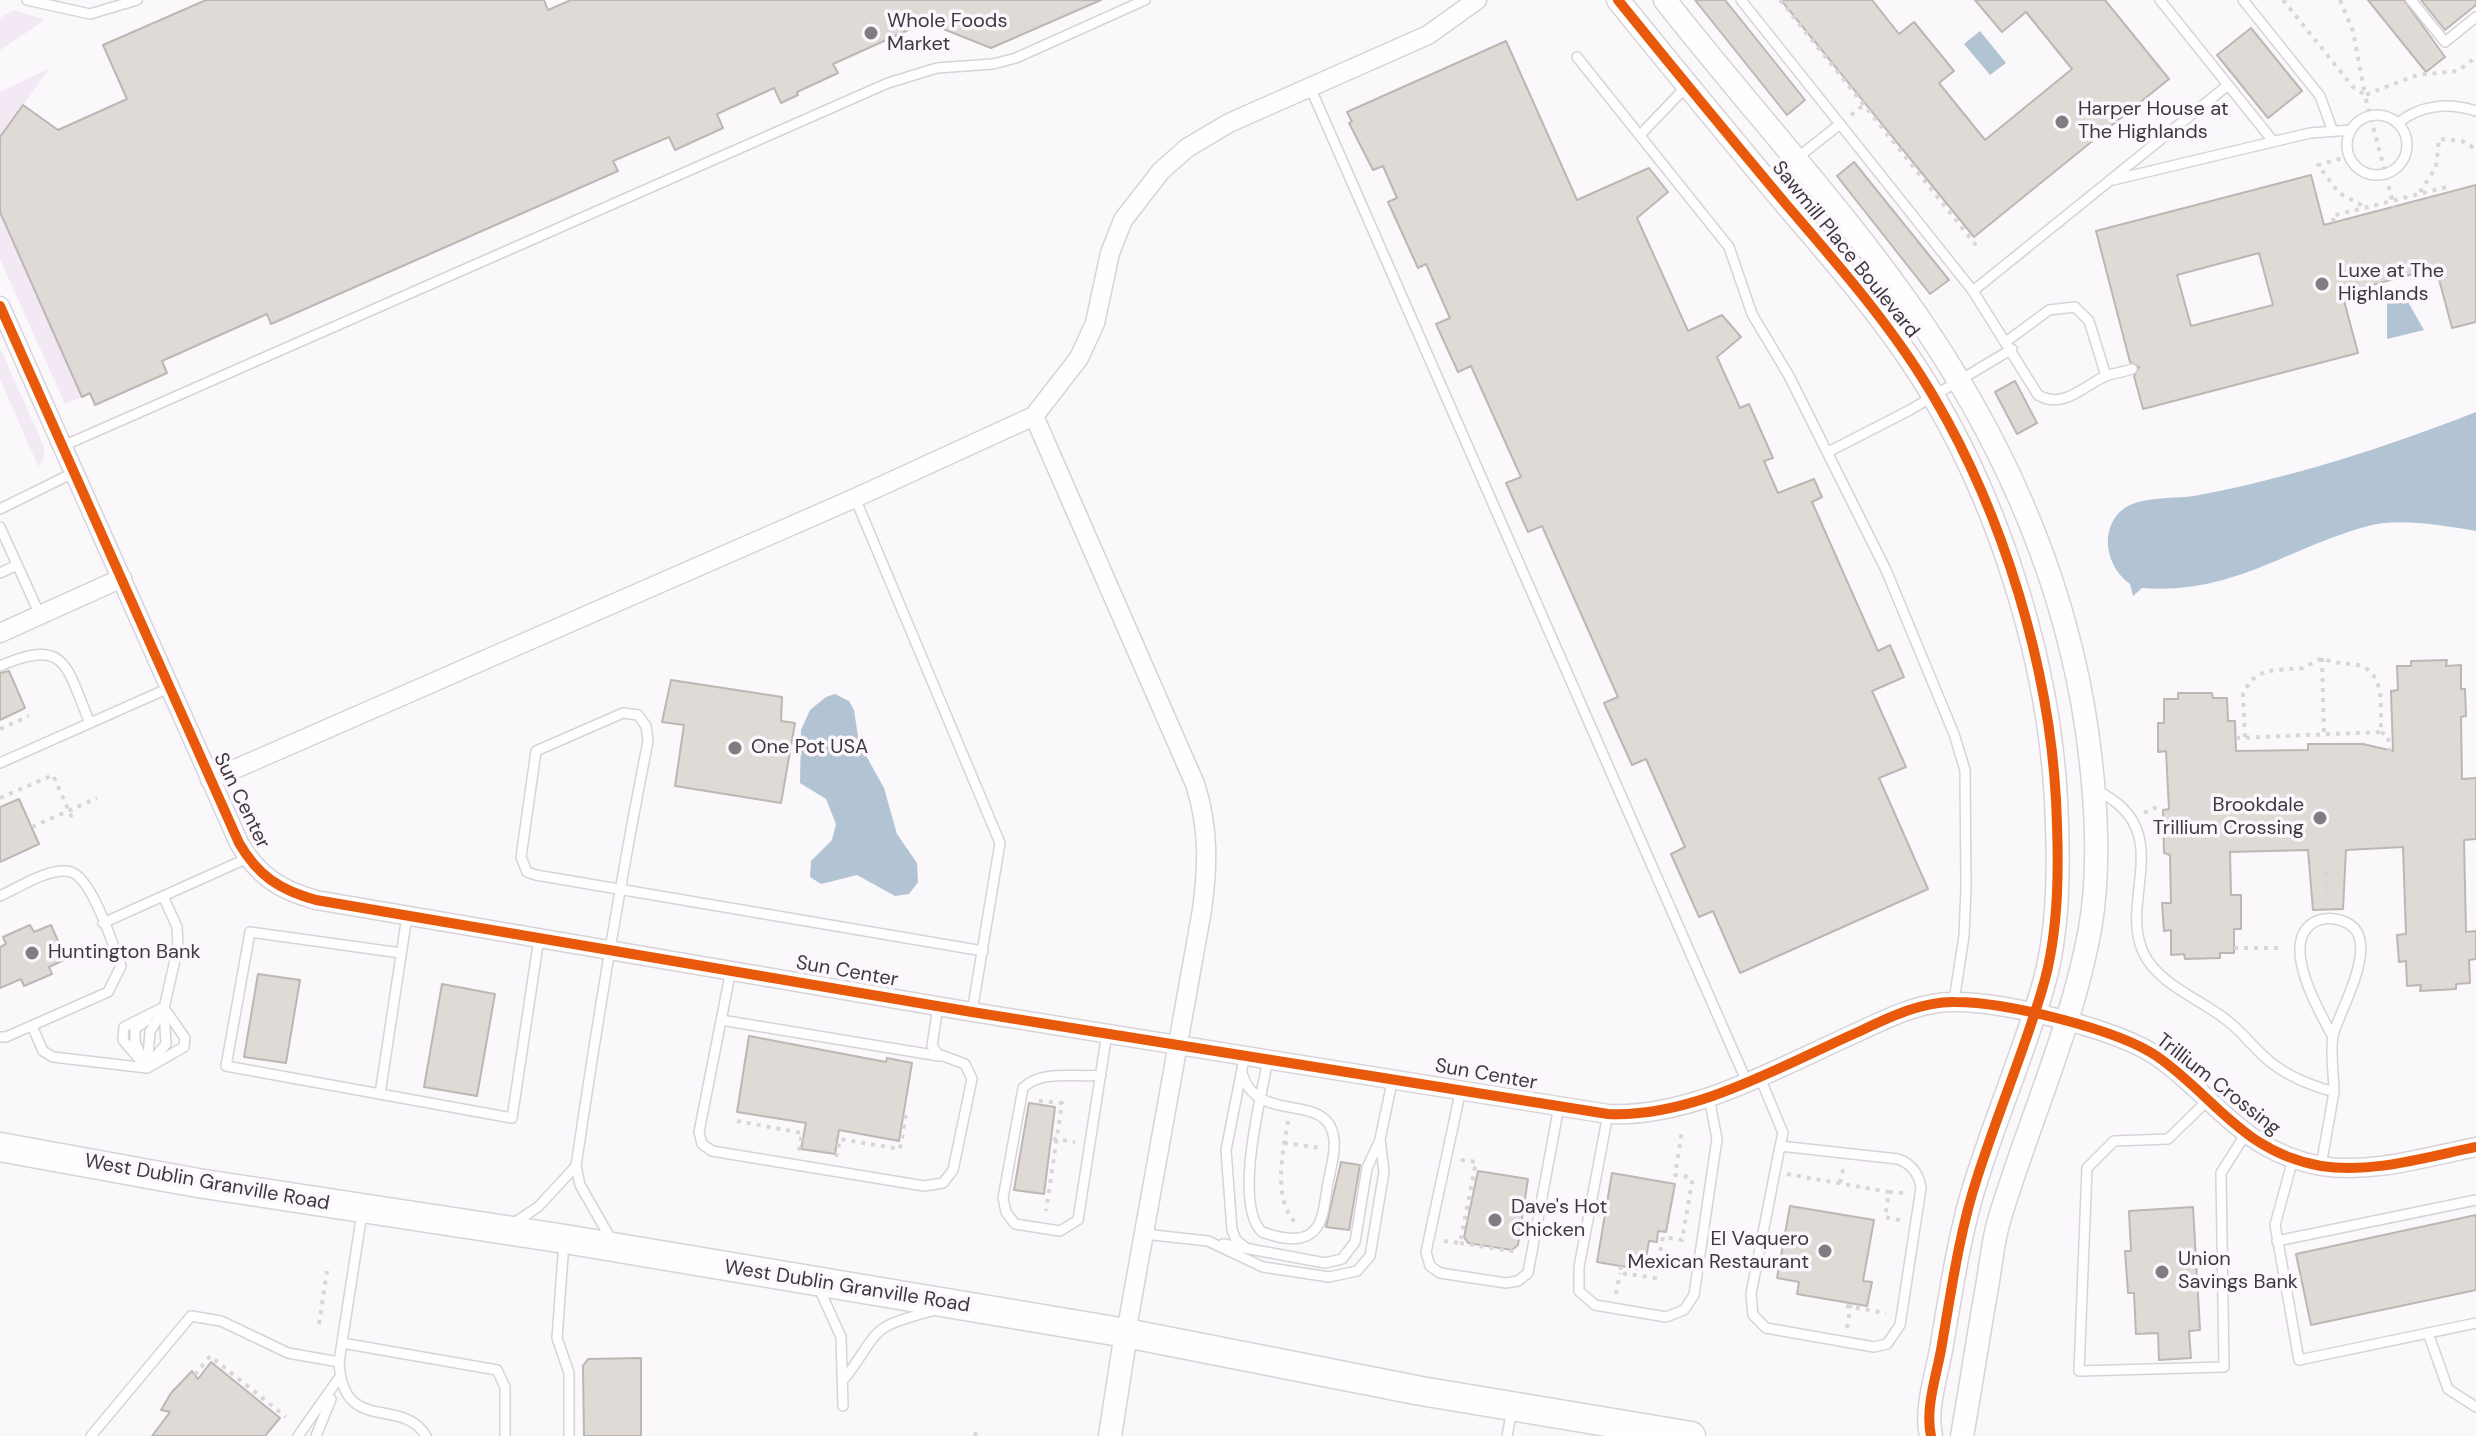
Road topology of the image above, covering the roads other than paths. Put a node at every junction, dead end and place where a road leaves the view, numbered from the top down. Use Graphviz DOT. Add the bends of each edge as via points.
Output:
graph roads {
  1 [pos="27,0"];
  2 [pos="137,0"];
  3 [pos="1145,0"];
  4 [pos="1618,0"];
  5 [pos="1665,0"];
  6 [pos="1741,0"];
  7 [pos="2160,0"];
  8 [pos="2243,0"];
  9 [pos="2411,0"];
  10 [pos="1471,2"];
  11 [pos="2476,17"];
  12 [pos="1577,57"];
  13 [pos="2228,85"];
  14 [pos="1310,87"];
  15 [pos="1686,87"];
  16 [pos="2476,111"];
  17 [pos="2398,123"];
  18 [pos="1840,124"];
  19 [pos="2332,129"];
  20 [pos="2351,130"];
  21 [pos="1640,135"];
  22 [pos="2273,141"];
  23 [pos="1794,160"];
  24 [pos="2110,181"];
  25 [pos="1973,291"];
  26 [pos="0,306"];
  27 [pos="2009,345"];
  28 [pos="2132,369"];
  29 [pos="2106,376"];
  30 [pos="1959,381"];
  31 [pos="1933,396"];
  32 [pos="1034,416"];
  33 [pos="63,446"];
  34 [pos="1828,452"];
  35 [pos="75,472"];
  36 [pos="855,498"];
  37 [pos="0,509"];
  38 [pos="0,527"];
  39 [pos="17,565"];
  40 [pos="0,573"];
  41 [pos="122,578"];
  42 [pos="40,615"];
  43 [pos="0,633"];
  44 [pos="0,666"];
  45 [pos="169,688"];
  46 [pos="90,723"];
  47 [pos="0,763"];
  48 [pos="210,780"];
  49 [pos="2093,789"];
  50 [pos="248,858"];
  51 [pos="619,889"];
  52 [pos="0,896"];
  53 [pos="163,896"];
  54 [pos="407,915"];
  55 [pos="103,923"];
  56 [pos="539,938"];
  57 [pos="609,950"];
  58 [pos="983,951"];
  59 [pos="401,953"];
  60 [pos="731,970"];
  61 [pos="1954,1001"];
  62 [pos="938,1006"];
  63 [pos="164,1008"];
  64 [pos="972,1012"];
  65 [pos="2034,1014"];
  66 [pos="721,1020"];
  67 [pos="2065,1023"];
  68 [pos="32,1026"];
  69 [pos="1107,1033"];
  70 [pos="0,1037"];
  71 [pos="2333,1037"];
  72 [pos="1179,1044"];
  73 [pos="946,1058"];
  74 [pos="1269,1058"];
  75 [pos="1243,1064"];
  76 [pos="147,1068"];
  77 [pos="1101,1075"];
  78 [pos="1393,1078"];
  79 [pos="1753,1078"];
  80 [pos="1461,1089"];
  81 [pos="2334,1092"];
  82 [pos="380,1094"];
  83 [pos="1709,1097"];
  84 [pos="1261,1101"];
  85 [pos="2206,1102"];
  86 [pos="1559,1106"];
  87 [pos="1608,1114"];
  88 [pos="2245,1135"];
  89 [pos="1380,1139"];
  90 [pos="1780,1146"];
  91 [pos="0,1147"];
  92 [pos="2476,1147"];
  93 [pos="2293,1159"];
  94 [pos="576,1166"];
  95 [pos="2321,1166"];
  96 [pos="2476,1200"];
  97 [pos="362,1210"];
  98 [pos="505,1230"];
  99 [pos="1144,1234"];
  100 [pos="565,1239"];
  101 [pos="1208,1241"];
  102 [pos="2277,1241"];
  103 [pos="617,1248"];
  104 [pos="1249,1249"];
  105 [pos="816,1283"];
  106 [pos="956,1305"];
  107 [pos="2476,1323"];
  108 [pos="1126,1333"];
  109 [pos="2428,1333"];
  110 [pos="342,1343"];
  111 [pos="339,1362"];
  112 [pos="339,1378"];
  113 [pos="845,1378"];
  114 [pos="333,1391"];
  115 [pos="843,1406"];
  116 [pos="1513,1406"];
  117 [pos="2476,1407"];
  118 [pos="91,1436"];
  119 [pos="298,1436"];
  120 [pos="316,1436"];
  121 [pos="426,1436"];
  122 [pos="505,1436"];
  123 [pos="569,1436"];
  124 [pos="1110,1436"];
  125 [pos="1507,1436"];
  126 [pos="1691,1436"];
  127 [pos="1931,1436"];
  128 [pos="1962,1436"];
  1 -- 2 [label="lane" via="90,14"];
  3 -- 33 [label="lane" via="1016,58 937,68 888,83"];
  4 -- 15 [label="street, Sawmill Place Boulevard"];
  5 -- 23 [label="street, Sawmill Place Boulevard"];
  6 -- 18 [label="lane"];
  7 -- 13 [label="lane"];
  8 -- 19 [label="lane" via="2320,96"];
  9 -- 11 [label="lane" via="2445,42"];
  10 -- 14 [label="street" via="1428,35"];
  12 -- 21 [label="lane"];
  13 -- 22 [label="lane"];
  13 -- 24 [label="lane"];
  14 -- 32 [label="street" via="1189,146 1140,194 1114,241 1095,323 1079,358"];
  14 -- 79 [label="lane"];
  15 -- 21 [label="lane"];
  15 -- 31 [label="street, Sawmill Place Boulevard" via="1847,276"];
  16 -- 17 [label="lane" via="2437,106"];
  17 -- 20 [label="lane" via="2370,116"];
  17 -- 20 [label="lane" via="2407,148 2399,165 2386,174 2365,172 2350,156"];
  18 -- 23 [label="lane"];
  18 -- 25 [label="lane"];
  19 -- 20 [label="lane"];
  19 -- 22 [label="lane"];
  21 -- 34 [label="lane" via="1729,247 1752,314"];
  22 -- 24 [label="lane"];
  23 -- 30 [label="street, Sawmill Place Boulevard" via="1926,328"];
  24 -- 25 [label="lane"];
  25 -- 27 [label="lane"];
  26 -- 33 [label="street, Sun Center"];
  27 -- 29 [label="lane" via="2035,390 2048,399 2083,391"];
  27 -- 29 [label="lane" via="2049,310 2075,307 2089,321"];
  27 -- 30 [label="lane"];
  28 -- 29 [label="lane"];
  30 -- 31 [label="lane"];
  30 -- 49 [label="street, Sawmill Place Boulevard" via="1999,452 2049,569 2079,679"];
  31 -- 34 [label="lane"];
  31 -- 65 [label="street, Sawmill Place Boulevard" via="1999,540 2044,697 2057,830 2051,946"];
  32 -- 36 [label="street"];
  32 -- 72 [label="street" via="1202,805 1208,861"];
  33 -- 35 [label="street, Sun Center"];
  34 -- 61 [label="lane" via="1886,570 1961,751 1966,888"];
  35 -- 37 [label="lane"];
  35 -- 41 [label="street, Sun Center"];
  36 -- 48 [label="street"];
  36 -- 58 [label="lane" via="998,831"];
  38 -- 39 [label="lane"];
  39 -- 40 [label="lane"];
  39 -- 42 [label="lane"];
  41 -- 42 [label="street"];
  41 -- 45 [label="street, Sun Center"];
  42 -- 43 [label="street"];
  44 -- 46 [label="lane" via="35,652 56,657"];
  45 -- 46 [label="lane"];
  45 -- 48 [label="street, Sun Center"];
  46 -- 47 [label="lane"];
  48 -- 50 [label="street, Sun Center"];
  49 -- 67 [label="street, Sawmill Place Boulevard" via="2093,907"];
  49 -- 81 [label="lane" via="2113,800 2139,838 2143,855 2138,926 2150,964 2213,1008 2274,1065"];
  50 -- 53 [label="lane"];
  50 -- 54 [label="street, Sun Center" via="285,891"];
  51 -- 51 [label="lane" via="648,741 642,720 630,713 536,751 521,857 527,872 536,875"];
  51 -- 57 [label="lane"];
  51 -- 58 [label="lane"];
  52 -- 55 [label="lane" via="52,873 71,872 86,882"];
  53 -- 55 [label="lane"];
  53 -- 63 [label="lane" via="177,927 178,947"];
  54 -- 56 [label="street, Sun Center"];
  54 -- 59 [label="lane"];
  55 -- 68 [label="lane" via="121,966 118,979 108,992"];
  56 -- 57 [label="street, Sun Center"];
  56 -- 82 [label="lane" via="512,1118"];
  57 -- 60 [label="street, Sun Center"];
  57 -- 94 [label="lane"];
  58 -- 64 [label="lane"];
  59 -- 82 [label="lane"];
  59 -- 82 [label="lane" via="250,932 226,1066"];
  60 -- 62 [label="street, Sun Center"];
  60 -- 66 [label="lane"];
  61 -- 65 [label="street, Sun Center"];
  61 -- 79 [label="street, Sun Center" via="1891,1017"];
  62 -- 64 [label="street, Sun Center"];
  62 -- 73 [label="lane" via="932,1046"];
  63 -- 76 [label="lane" via="150,1032"];
  63 -- 76 [label="lane" via="166,1044"];
  63 -- 76 [label="lane" via="185,1038 184,1047"];
  63 -- 76 [label="lane" via="124,1027 123,1040"];
  64 -- 69 [label="street, Sun Center"];
  65 -- 67 [label="street, Trillium Crossing"];
  65 -- 127 [label="street, Sawmill Place Boulevard" via="1966,1219 1928,1424"];
  66 -- 73 [label="lane"];
  66 -- 73 [label="lane" via="699,1132 702,1144 712,1151 938,1185 953,1170 972,1079 965,1064"];
  67 -- 85 [label="street, Trillium Crossing" via="2137,1045 2175,1071"];
  67 -- 128 [label="street, Sawmill Place Boulevard" via="1998,1220"];
  68 -- 70 [label="lane"];
  68 -- 76 [label="lane" via="43,1051 53,1057"];
  69 -- 72 [label="street, Sun Center"];
  69 -- 77 [label="lane"];
  71 -- 71 [label="lane" via="2355,987 2360,946 2352,927 2329,918 2308,927 2300,949 2308,985"];
  71 -- 81 [label="lane"];
  72 -- 75 [label="street, Sun Center"];
  72 -- 99 [label="street"];
  74 -- 75 [label="street, Sun Center"];
  74 -- 78 [label="street, Sun Center"];
  74 -- 84 [label="lane"];
  75 -- 84 [label="lane" via="1247,1089"];
  75 -- 104 [label="lane" via="1226,1162 1232,1230"];
  77 -- 77 [label="lane" via="1045,1076 1023,1088 1003,1198 1015,1224 1060,1231 1078,1220"];
  78 -- 80 [label="street, Sun Center"];
  78 -- 89 [label="lane"];
  79 -- 83 [label="street, Sun Center"];
  79 -- 90 [label="lane" via="1782,1127"];
  80 -- 86 [label="street, Sun Center"];
  80 -- 86 [label="lane" via="1426,1252 1440,1273 1506,1283 1524,1277 1530,1268"];
  81 -- 95 [label="lane"];
  83 -- 87 [label="street, Sun Center" via="1665,1112"];
  83 -- 87 [label="lane" via="1717,1139 1694,1295 1672,1316 1595,1305 1579,1291"];
  84 -- 84 [label="lane" via="1319,1114 1334,1136 1322,1217 1304,1237 1269,1234 1255,1223 1250,1155"];
  85 -- 88 [label="street, Trillium Crossing"];
  85 -- 88 [label="lane" via="2168,1139 2114,1141 2087,1168 2079,1371 2224,1367 2221,1173"];
  86 -- 87 [label="street, Sun Center"];
  88 -- 93 [label="street, Trillium Crossing"];
  89 -- 101 [label="lane" via="1385,1166 1370,1256 1357,1271 1329,1277 1263,1267"];
  89 -- 104 [label="lane" via="1367,1168 1355,1242 1342,1259 1325,1263"];
  90 -- 90 [label="lane" via="1898,1159 1913,1167 1921,1182 1898,1333 1881,1346 1766,1328 1753,1315 1751,1294"];
  91 -- 97 [label="main road, West Dublin Granville Road"];
  92 -- 95 [label="street, Trillium Crossing" via="2352,1169"];
  93 -- 95 [label="street, Trillium Crossing"];
  93 -- 102 [label="lane" via="2275,1225"];
  94 -- 98 [label="lane" via="538,1207"];
  94 -- 103 [label="lane" via="593,1210"];
  96 -- 102 [label="lane"];
  97 -- 98 [label="main road, West Dublin Granville Road"];
  97 -- 110 [label="lane"];
  98 -- 100 [label="main road, West Dublin Granville Road"];
  99 -- 101 [label="lane"];
  99 -- 108 [label="street"];
  100 -- 103 [label="main road, West Dublin Granville Road"];
  100 -- 123 [label="lane" via="557,1338 569,1373"];
  101 -- 104 [label="lane"];
  102 -- 109 [label="lane" via="2299,1360"];
  103 -- 105 [label="main road, West Dublin Granville Road"];
  105 -- 106 [label="main road, West Dublin Granville Road"];
  105 -- 113 [label="lane" via="837,1321"];
  106 -- 108 [label="main road, West Dublin Granville Road"];
  106 -- 113 [label="lane" via="889,1323 868,1339"];
  107 -- 109 [label="lane"];
  108 -- 116 [label="main road, West Dublin Granville Road"];
  108 -- 124 [label="street"];
  109 -- 117 [label="lane" via="2448,1389"];
  110 -- 111 [label="lane"];
  110 -- 122 [label="lane" via="497,1370 505,1387"];
  111 -- 112 [label="lane"];
  111 -- 118 [label="lane" via="288,1353 221,1321 191,1316"];
  112 -- 114 [label="lane"];
  112 -- 121 [label="lane" via="354,1405 413,1422"];
  113 -- 115 [label="lane"];
  114 -- 119 [label="lane"];
  114 -- 120 [label="lane"];
  116 -- 125 [label="lane"];
  116 -- 126 [label="main road, West Dublin Granville Road"];
}
